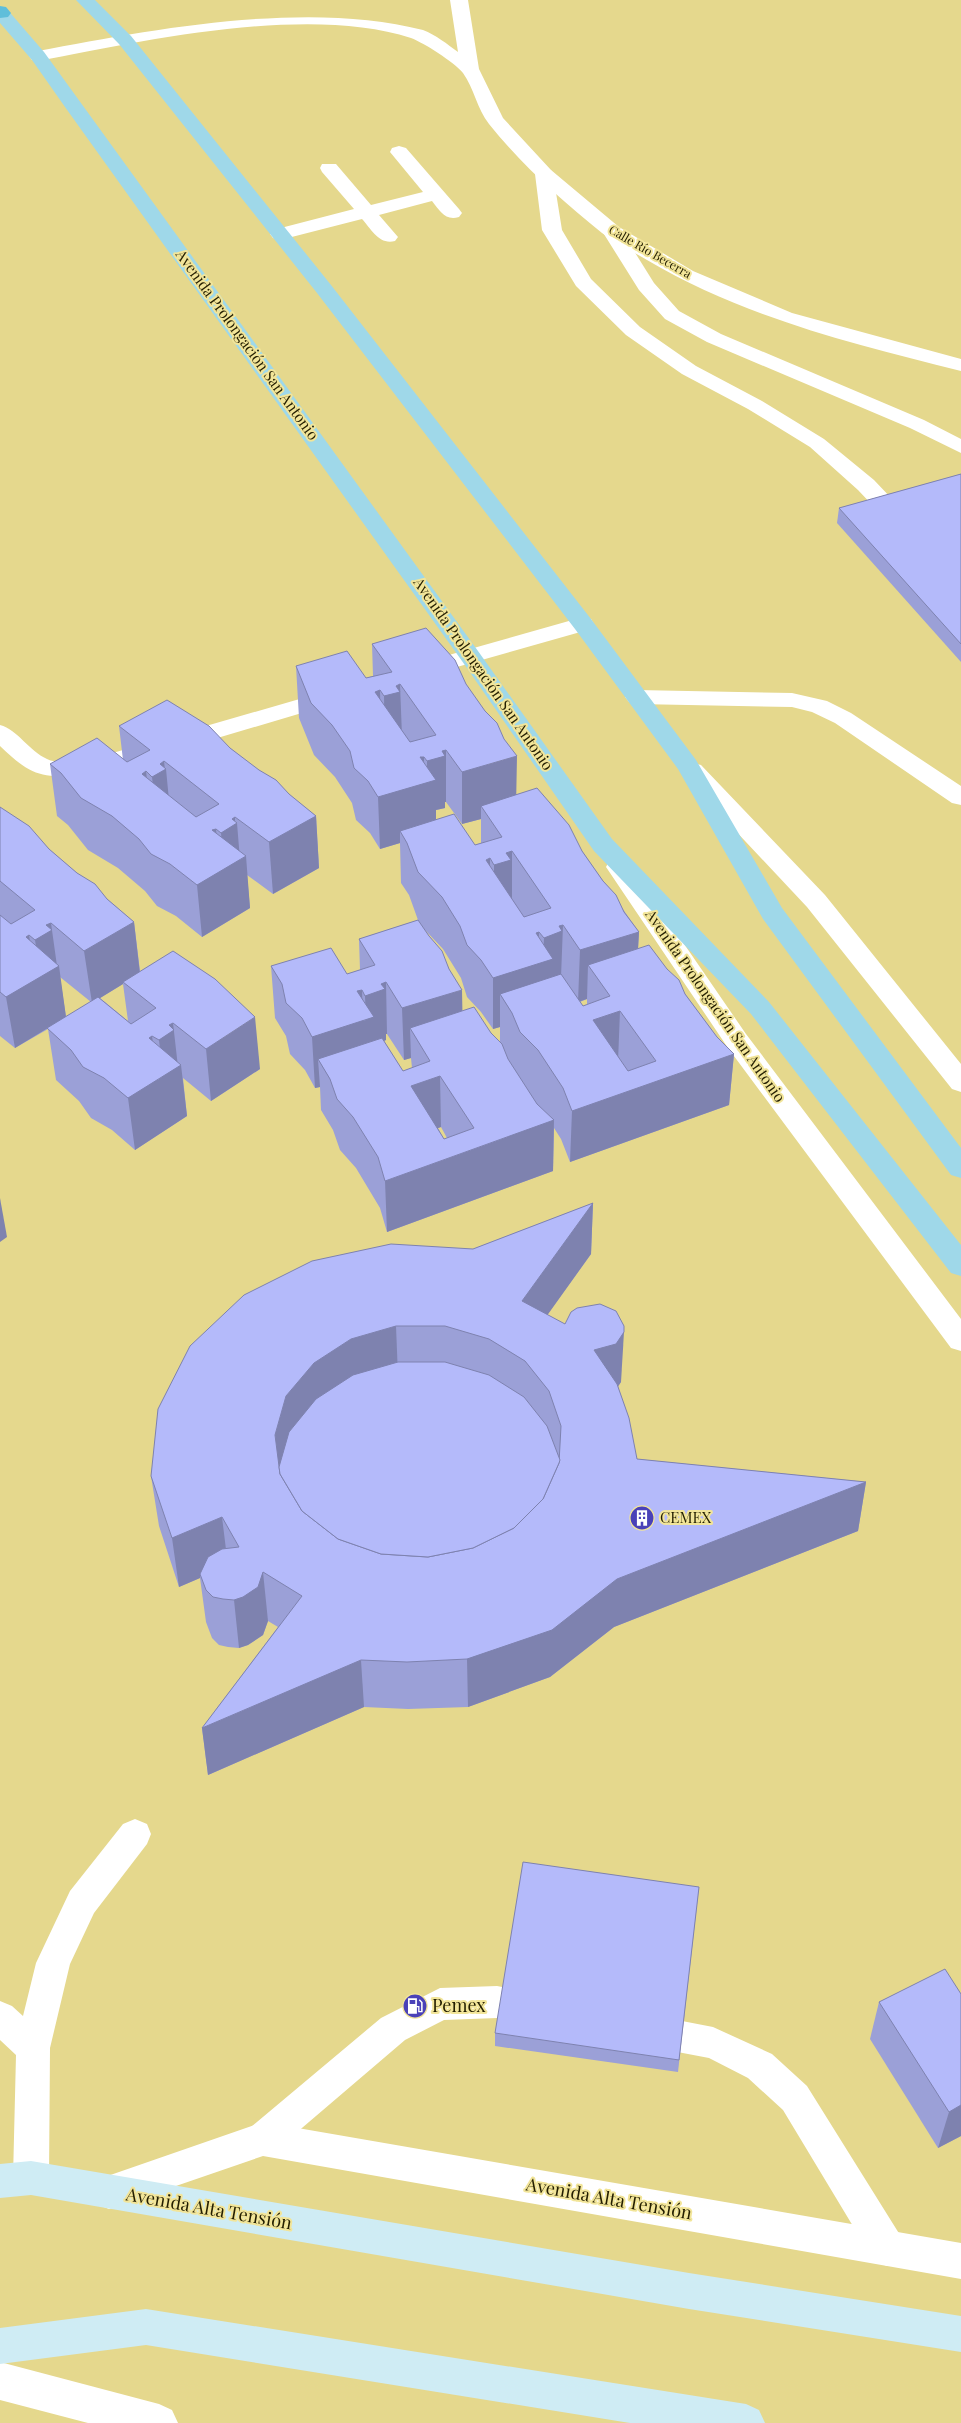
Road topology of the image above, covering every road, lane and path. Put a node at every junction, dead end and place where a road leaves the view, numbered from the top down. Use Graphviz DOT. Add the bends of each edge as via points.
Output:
graph roads {
  1 [pos="85,0"];
  2 [pos="459,0"];
  3 [pos="279,4"];
  4 [pos="1,12"];
  5 [pos="249,18"];
  6 [pos="126,40"];
  7 [pos="38,56"];
  8 [pos="470,69"];
  9 [pos="399,152"];
  10 [pos="329,168"];
  11 [pos="544,174"];
  12 [pos="434,195"];
  13 [pos="367,212"];
  14 [pos="452,212"];
  15 [pos="612,232"];
  16 [pos="280,234"];
  17 [pos="388,237"];
  18 [pos="961,365"];
  19 [pos="961,447"];
  20 [pos="913,535"];
  21 [pos="583,624"];
  22 [pos="470,656"];
  23 [pos="397,678"];
  24 [pos="351,691"];
  25 [pos="637,697"];
  26 [pos="0,733"];
  27 [pos="688,766"];
  28 [pos="961,797"];
  29 [pos="603,845"];
  30 [pos="961,1082"];
  31 [pos="961,1168"];
  32 [pos="961,1265"];
  33 [pos="961,1340"];
  34 [pos="135,1834"];
  35 [pos="572,2016"];
  36 [pos="0,2017"];
  37 [pos="619,2025"];
  38 [pos="33,2048"];
  39 [pos="264,2139"];
  40 [pos="16,2180"];
  41 [pos="109,2192"];
  42 [pos="887,2248"];
  43 [pos="961,2261"];
  44 [pos="961,2334"];
  45 [pos="0,2346"];
  46 [pos="0,2381"];
  47 [pos="159,2423"];
  48 [pos="746,2423"];
  1 -- 6 [label="main road"];
  2 -- 8 [label="street, Calle Río Becerra"];
  3 -- 5 [label="street"];
  4 -- 7 [label="main road, Avenida Prolongación San Antonio"];
  5 -- 6 [label="street"];
  5 -- 8 [label="street" via="332,18 396,28 433,42"];
  6 -- 7 [label="street"];
  6 -- 16 [label="main road"];
  7 -- 22 [label="main road, Avenida Prolongación San Antonio"];
  8 -- 11 [label="street, Calle Río Becerra" via="495,120"];
  9 -- 12 [label="street"];
  10 -- 13 [label="street"];
  11 -- 15 [label="street, Calle Río Becerra"];
  11 -- 20 [label="street" via="552,230 582,282 633,332 690,370 816,442 866,485"];
  12 -- 13 [label="street"];
  12 -- 14 [label="street"];
  13 -- 16 [label="street"];
  13 -- 17 [label="street"];
  15 -- 18 [label="street, Calle Río Becerra" via="686,275 785,318"];
  15 -- 19 [label="street" via="646,286 672,315 714,338 917,424"];
  16 -- 21 [label="main road"];
  21 -- 22 [label="street"];
  21 -- 25 [label="main road"];
  22 -- 23 [label="street"];
  22 -- 29 [label="main road, Avenida Prolongación San Antonio"];
  24 -- 26 [label="street" via="86,769 43,768"];
  25 -- 27 [label="main road"];
  25 -- 28 [label="street" via="792,700 819,706 843,718"];
  27 -- 30 [label="street" via="816,901"];
  27 -- 31 [label="main road" via="772,913"];
  29 -- 32 [label="main road" via="760,1008"];
  29 -- 33 [label="street, Avenida Prolongación San Antonio" via="737,1042"];
  34 -- 38 [label="street" via="78,1910 54,1962"];
  35 -- 39 [label="street" via="497,2002 440,2004 393,2029"];
  36 -- 38 [label="street"];
  37 -- 42 [label="street" via="713,2043 760,2066 795,2098"];
  38 -- 40 [label="street"];
  39 -- 41 [label="street, Avenida Alta Tensión"];
  39 -- 42 [label="street, Avenida Alta Tensión"];
  40 -- 41 [label="main road"];
  41 -- 44 [label="main road, Avenida Alta Tensión"];
  42 -- 43 [label="street, Avenida Alta Tensión"];
  45 -- 48 [label="main road" via="146,2326"];
  46 -- 47 [label="street"];
}
